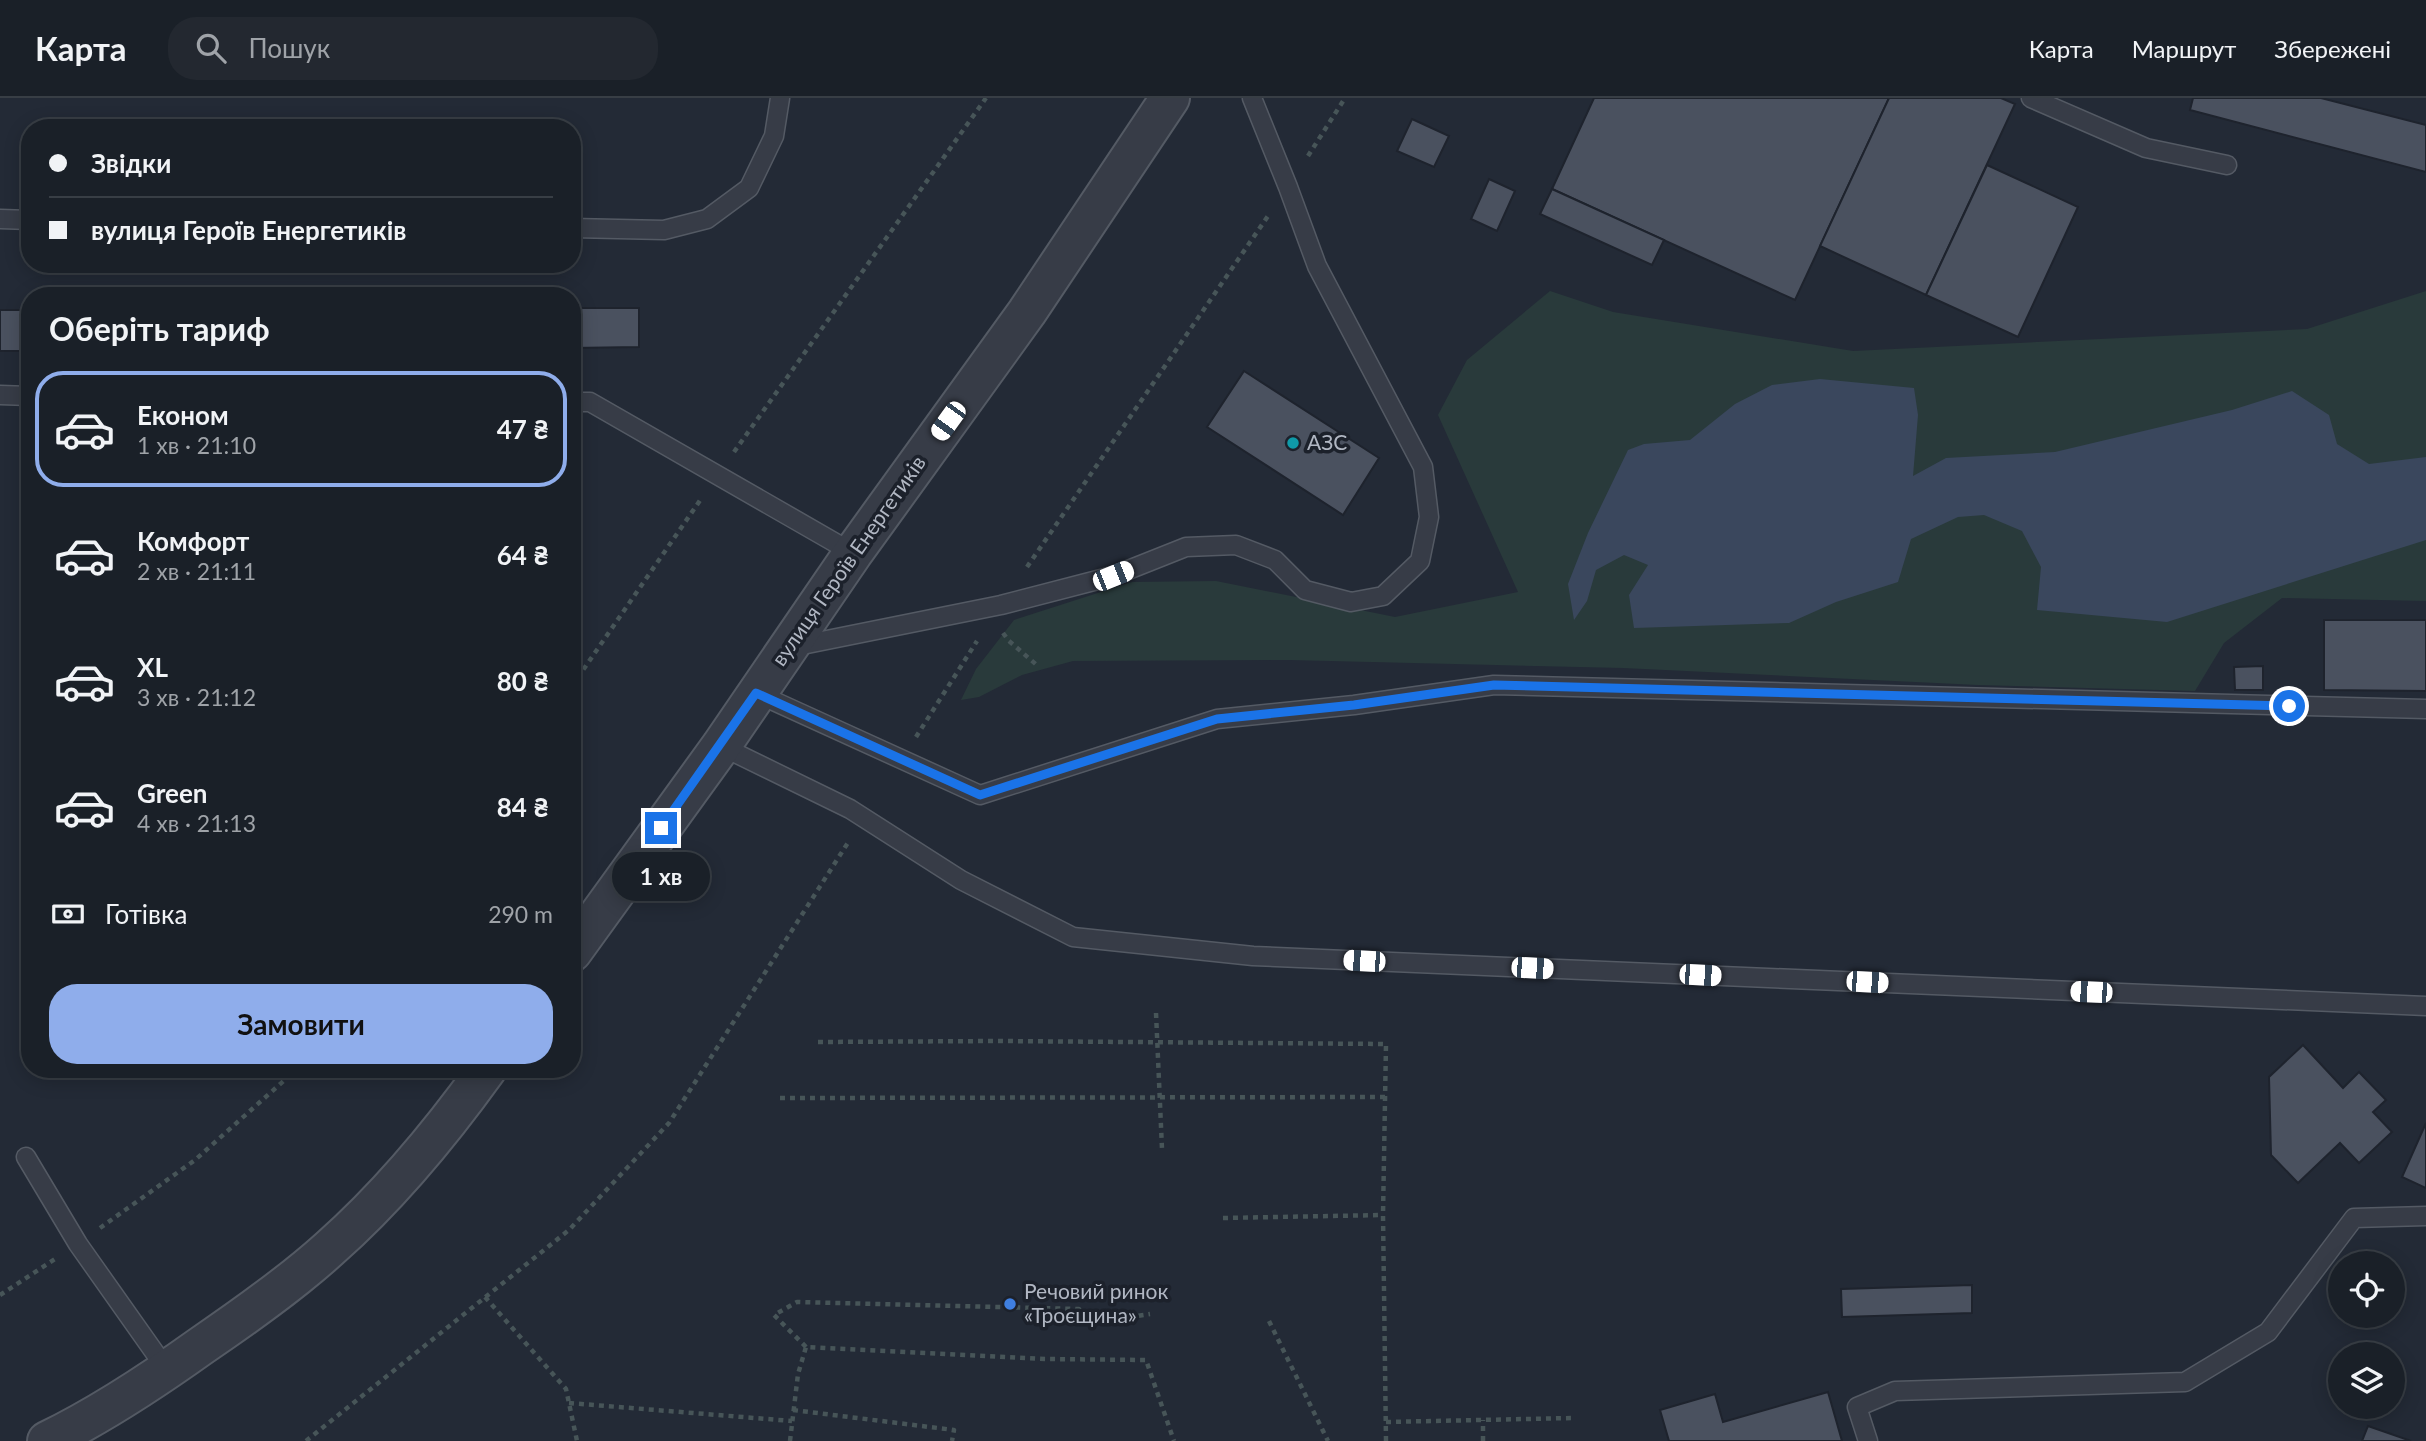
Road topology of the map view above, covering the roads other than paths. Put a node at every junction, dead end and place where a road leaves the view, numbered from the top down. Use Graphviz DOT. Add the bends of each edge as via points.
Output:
graph roads {
  1 [pos="780,98"];
  2 [pos="1170,98"];
  3 [pos="1252,98"];
  4 [pos="2031,98"];
  5 [pos="2227,165"];
  6 [pos="0,219"];
  7 [pos="21,220"];
  8 [pos="581,228"];
  9 [pos="0,395"];
  10 [pos="21,396"];
  11 [pos="581,402"];
  12 [pos="853,552"];
  13 [pos="789,648"];
  14 [pos="756,693"];
  15 [pos="2426,709"];
  16 [pos="721,746"];
  17 [pos="581,940"];
  18 [pos="2426,1006"];
  19 [pos="481,1078"];
  20 [pos="26,1157"];
  21 [pos="2426,1216"];
  22 [pos="167,1370"];
  23 [pos="47,1441"];
  24 [pos="1868,1441"];
  1 -- 8 [label="lane" via="774,136 748,188 707,219 664,230"];
  2 -- 12 [label="street, вулиця Героїв Енергетиків" via="1027,312"];
  3 -- 13 [label="lane" via="1317,266 1423,467 1429,517 1420,561 1383,596 1351,602 1305,590 1275,560 1236,545 1186,547 1113,576 1000,605"];
  4 -- 5 [label="lane" via="2146,148"];
  6 -- 7 [label="lane"];
  9 -- 10 [label="lane"];
  11 -- 12 [label="lane" via="590,402"];
  12 -- 13 [label="street, вулиця Героїв Енергетиків"];
  13 -- 14 [label="street, вулиця Героїв Енергетиків"];
  14 -- 15 [label="lane" via="980,795 1217,719 1494,685"];
  14 -- 16 [label="street, вулиця Героїв Енергетиків"];
  16 -- 17 [label="street, вулиця Героїв Енергетиків"];
  16 -- 18 [label="lane" via="850,809 961,880 1073,937 1252,956"];
  19 -- 22 [label="street" via="408,1170 329,1249"];
  20 -- 22 [label="lane" via="78,1244"];
  21 -- 24 [label="lane" via="2354,1218 2268,1332 2185,1382 1895,1391 1857,1407"];
  22 -- 23 [label="street"];
}
